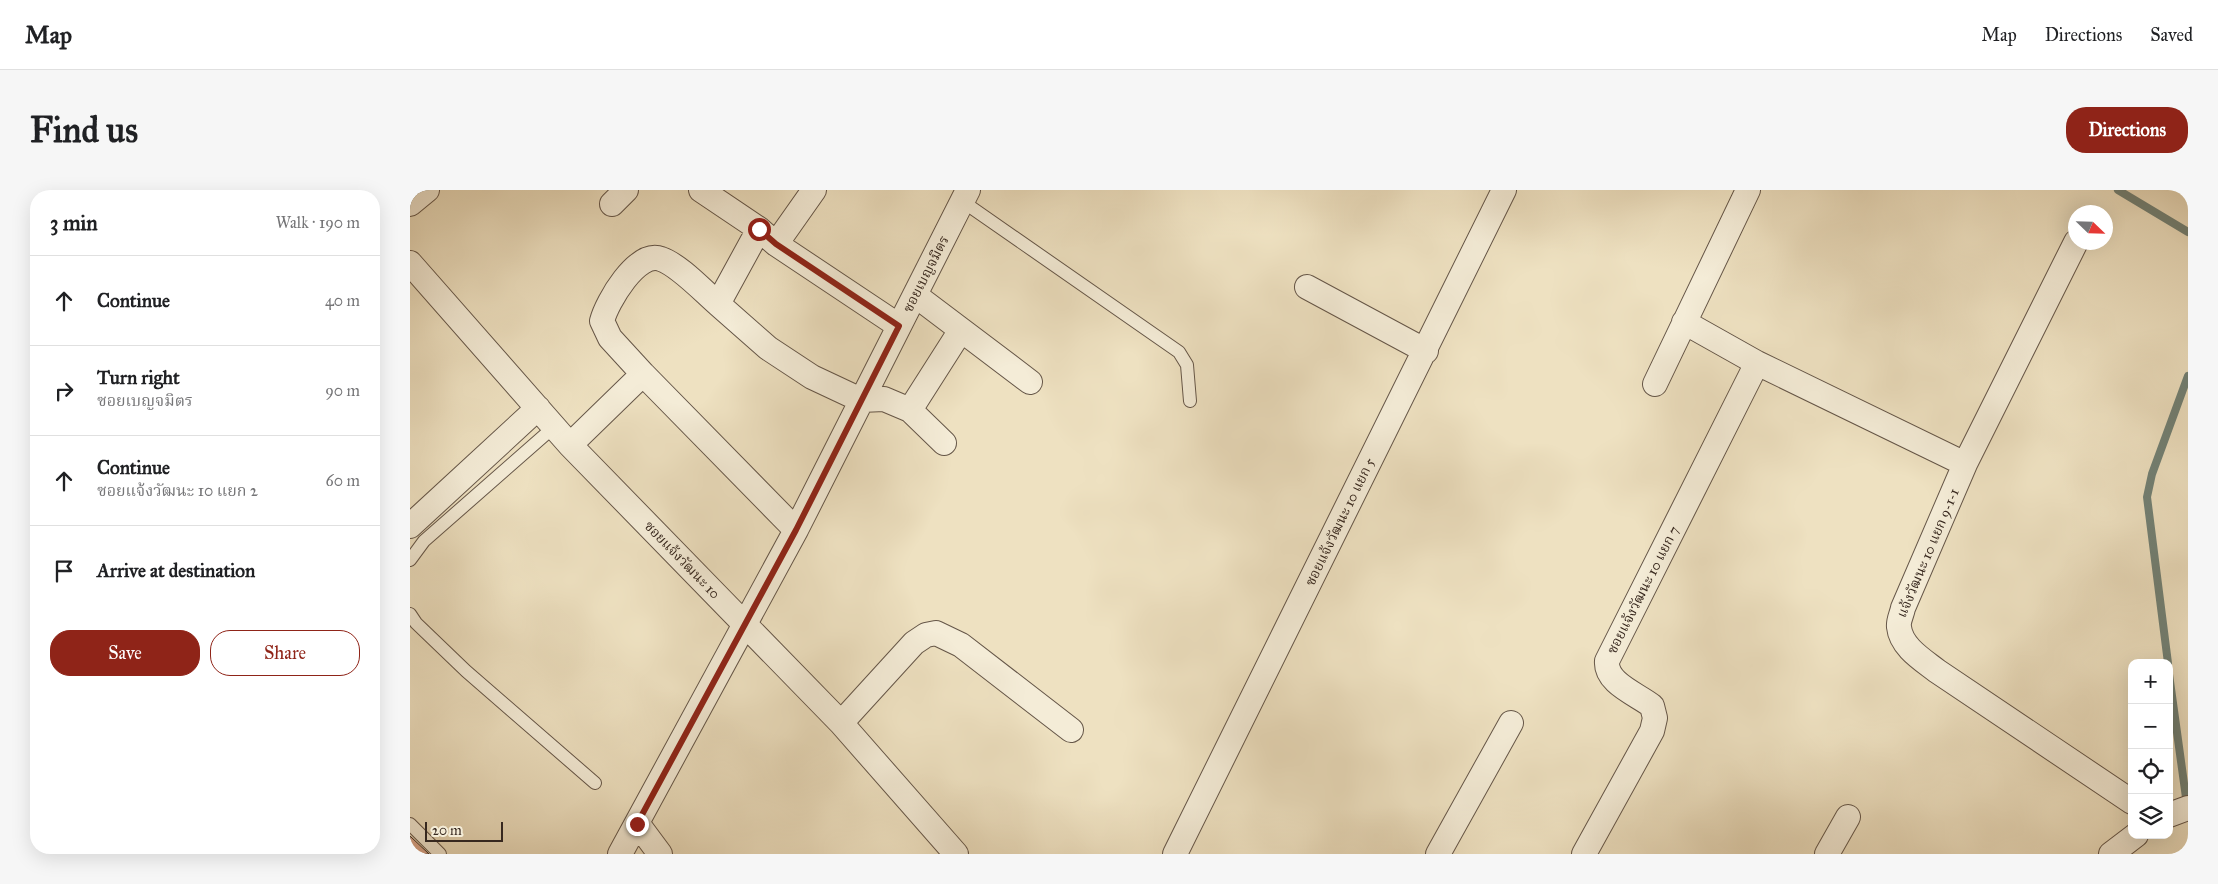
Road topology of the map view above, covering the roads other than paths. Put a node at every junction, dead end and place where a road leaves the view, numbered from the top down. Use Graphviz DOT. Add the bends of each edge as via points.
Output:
graph roads {
  1 [pos="427,190"];
  2 [pos="701,190"];
  3 [pos="814,190"];
  4 [pos="1504,190"];
  5 [pos="1748,190"];
  6 [pos="965,196"];
  7 [pos="410,204"];
  8 [pos="767,237"];
  9 [pos="2072,250"];
  10 [pos="410,263"];
  11 [pos="1307,287"];
  12 [pos="915,296"];
  13 [pos="718,304"];
  14 [pos="1684,322"];
  15 [pos="899,326"];
  16 [pos="961,330"];
  17 [pos="1426,351"];
  18 [pos="1757,364"];
  19 [pos="643,374"];
  20 [pos="1030,382"];
  21 [pos="1654,384"];
  22 [pos="861,400"];
  23 [pos="1190,401"];
  24 [pos="538,408"];
  25 [pos="910,410"];
  26 [pos="554,426"];
  27 [pos="944,443"];
  28 [pos="570,445"];
  29 [pos="1966,464"];
  30 [pos="410,526"];
  31 [pos="796,530"];
  32 [pos="410,560"];
  33 [pos="410,614"];
  34 [pos="744,623"];
  35 [pos="841,723"];
  36 [pos="1510,723"];
  37 [pos="1071,730"];
  38 [pos="595,783"];
  39 [pos="2128,799"];
  40 [pos="1848,817"];
  41 [pos="410,824"];
  42 [pos="637,824"];
  43 [pos="2131,839"];
  44 [pos="440,854"];
  45 [pos="620,854"];
  46 [pos="660,854"];
  47 [pos="956,854"];
  48 [pos="1176,854"];
  49 [pos="1438,854"];
  50 [pos="1584,854"];
  51 [pos="1827,854"];
  52 [pos="2111,854"];
  1 -- 7 [label="street"];
  2 -- 8 [label="street"];
  3 -- 8 [label="street"];
  4 -- 17 [label="street, ซอยแจ้งวัฒนะ 10 แยก 5"];
  5 -- 14 [label="street"];
  6 -- 12 [label="street, ซอยเบญจมิตร"];
  6 -- 23 [label="lane" via="1179,352 1187,365"];
  8 -- 13 [label="street"];
  8 -- 15 [label="street"];
  9 -- 29 [label="street, แจ้งวัฒนะ 10 แยก 9-1-1"];
  10 -- 24 [label="street, ซอยแจ้งวัฒนะ 10"];
  11 -- 17 [label="street"];
  12 -- 15 [label="street, ซอยเบญจมิตร"];
  12 -- 16 [label="street"];
  13 -- 19 [label="street" via="672,264 660,258 648,259 632,271 605,308 602,321 610,338"];
  13 -- 22 [label="street" via="768,348 804,372"];
  14 -- 18 [label="street"];
  14 -- 21 [label="street"];
  15 -- 22 [label="street, ซอยเบญจมิตร"];
  16 -- 20 [label="street"];
  16 -- 25 [label="street"];
  17 -- 48 [label="street, ซอยแจ้งวัฒนะ 10 แยก 5"];
  18 -- 29 [label="street"];
  18 -- 50 [label="street, ซอยแจ้งวัฒนะ 10 แยก 7" via="1608,661 1606,670 1612,679 1652,706 1655,718 1652,731"];
  19 -- 28 [label="street"];
  19 -- 31 [label="street"];
  22 -- 25 [label="street" via="884,399"];
  22 -- 31 [label="street, ซอยเบญจมิตร"];
  24 -- 26 [label="street, ซอยแจ้งวัฒนะ 10"];
  24 -- 30 [label="street"];
  25 -- 27 [label="street"];
  26 -- 28 [label="street, ซอยแจ้งวัฒนะ 10"];
  26 -- 32 [label="lane" via="424,540"];
  28 -- 34 [label="street, ซอยแจ้งวัฒนะ 10"];
  29 -- 39 [label="street, แจ้งวัฒนะ 10 แยก 9-1-1" via="1903,608 1898,626 1903,639 1912,651 1937,671"];
  31 -- 34 [label="street, ซอยเบญจมิตร"];
  33 -- 38 [label="lane" via="466,671"];
  34 -- 35 [label="street, ซอยแจ้งวัฒนะ 10"];
  34 -- 42 [label="street, ซอยเบญจมิตร"];
  35 -- 37 [label="street" via="914,643 926,634 936,633 961,645"];
  35 -- 47 [label="street, ซอยแจ้งวัฒนะ 10"];
  36 -- 49 [label="street"];
  40 -- 51 [label="street"];
  41 -- 44 [label="lane"];
  42 -- 45 [label="street, ซอยเบญจมิตร"];
  42 -- 46 [label="street"];
  43 -- 52 [label="street"];
}
